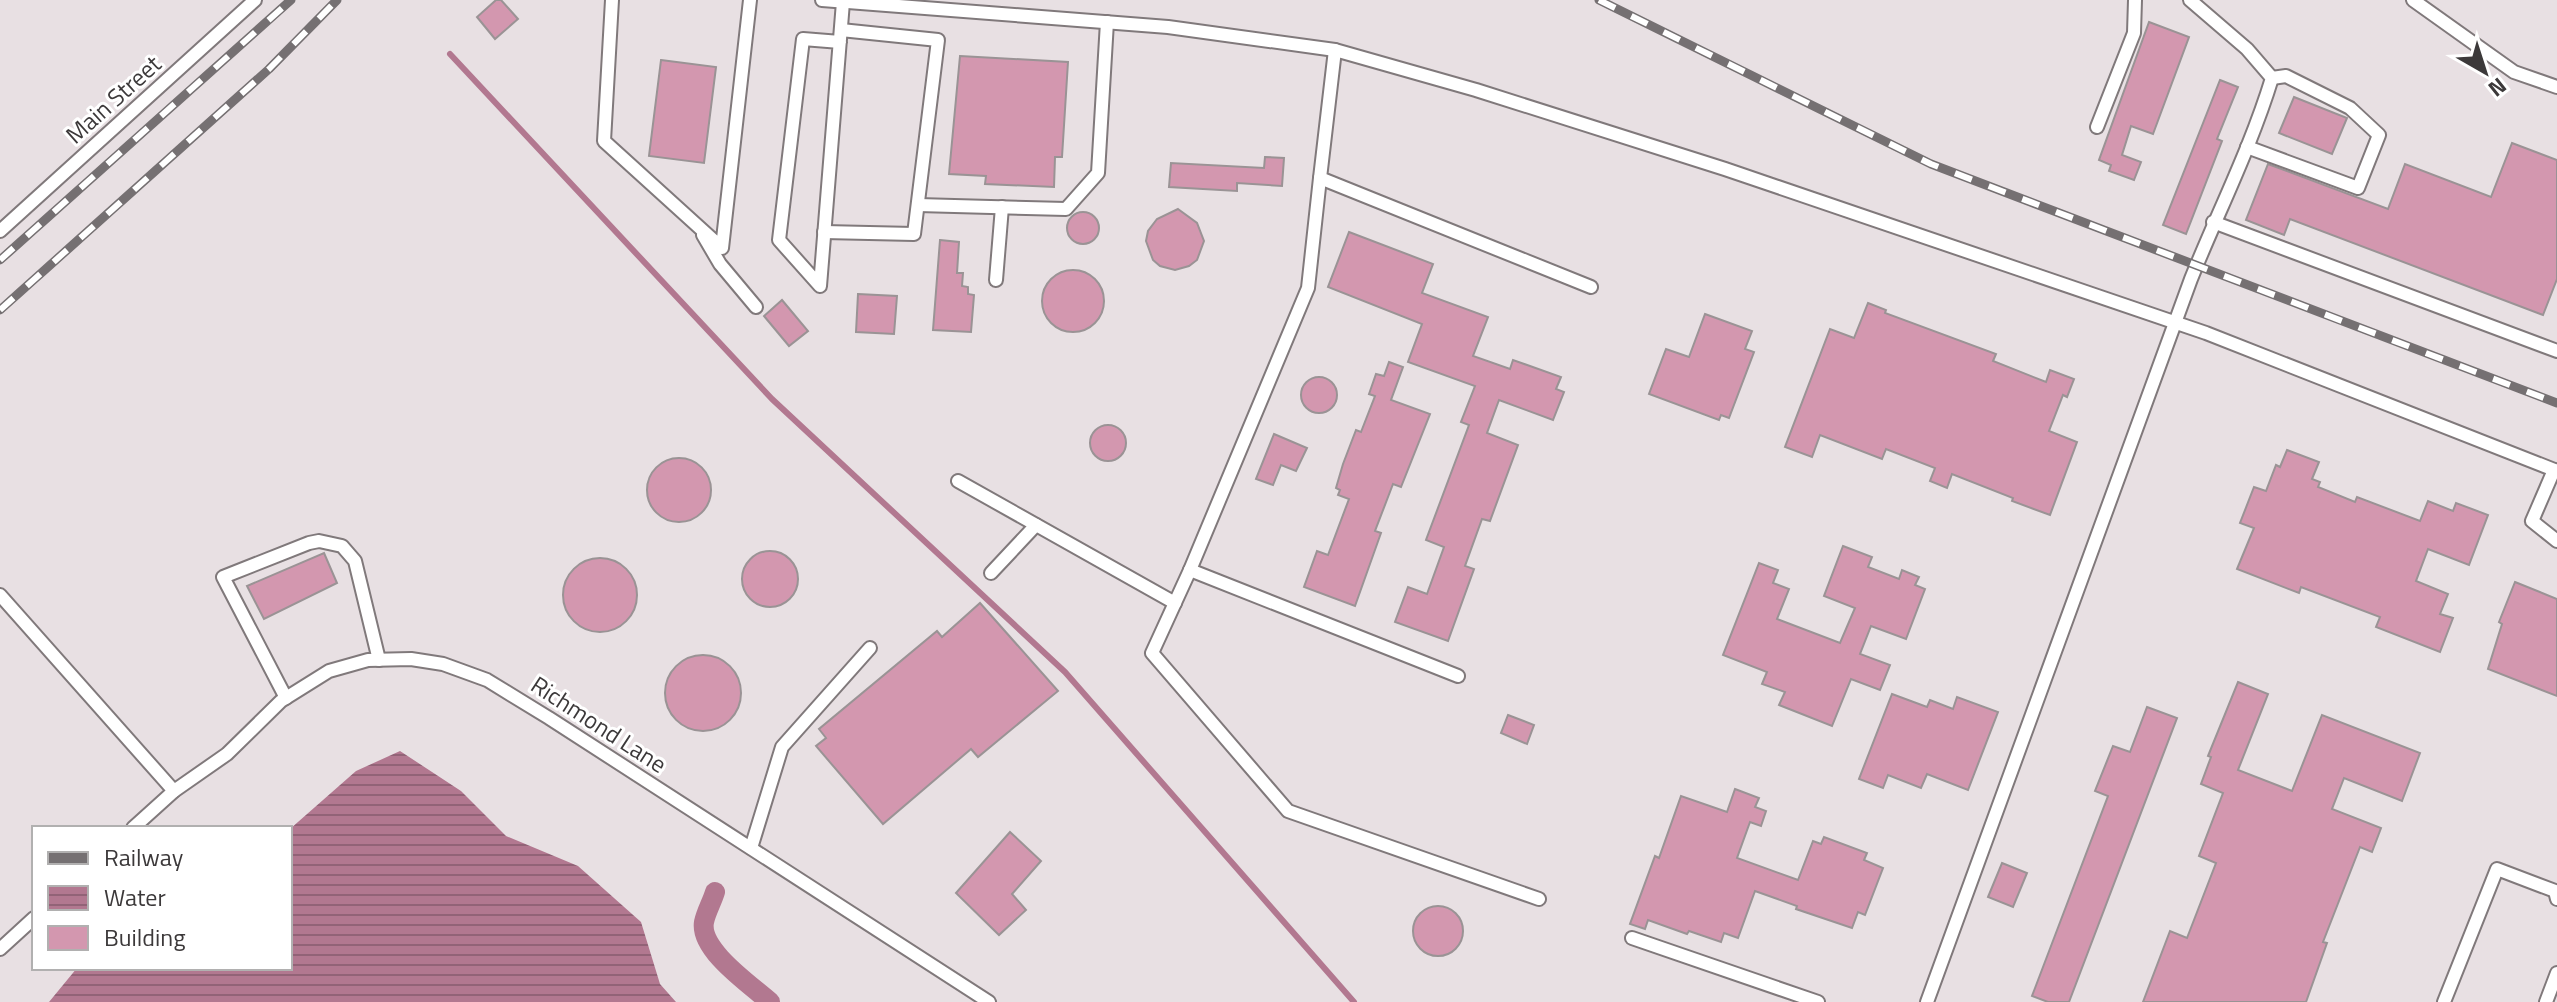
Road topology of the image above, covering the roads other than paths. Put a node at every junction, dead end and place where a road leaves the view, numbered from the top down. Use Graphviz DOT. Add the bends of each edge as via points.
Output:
graph roads {
  1 [pos="255,0"];
  2 [pos="612,0"];
  3 [pos="750,0"];
  4 [pos="822,0"];
  5 [pos="2135,0"];
  6 [pos="2190,0"];
  7 [pos="2413,0"];
  8 [pos="843,2"];
  9 [pos="1107,22"];
  10 [pos="840,36"];
  11 [pos="1335,50"];
  12 [pos="2272,78"];
  13 [pos="2557,87"];
  14 [pos="2097,127"];
  15 [pos="2247,147"];
  16 [pos="1320,178"];
  17 [pos="918,205"];
  18 [pos="1002,207"];
  19 [pos="2213,222"];
  20 [pos="697,226"];
  21 [pos="0,231"];
  22 [pos="824,232"];
  23 [pos="996,280"];
  24 [pos="1591,287"];
  25 [pos="756,307"];
  26 [pos="2175,323"];
  27 [pos="2557,351"];
  28 [pos="2556,470"];
  29 [pos="958,481"];
  30 [pos="1036,525"];
  31 [pos="2557,541"];
  32 [pos="1190,570"];
  33 [pos="991,573"];
  34 [pos="0,595"];
  35 [pos="1175,603"];
  36 [pos="870,648"];
  37 [pos="379,660"];
  38 [pos="1458,676"];
  39 [pos="286,698"];
  40 [pos="174,791"];
  41 [pos="135,826"];
  42 [pos="751,848"];
  43 [pos="1539,899"];
  44 [pos="2557,899"];
  45 [pos="32,920"];
  46 [pos="1632,938"];
  47 [pos="0,949"];
  48 [pos="2557,973"];
  49 [pos="989,1002"];
  50 [pos="1818,1002"];
  51 [pos="1927,1002"];
  52 [pos="2444,1002"];
  53 [pos="2546,1002"];
  1 -- 21 [label="lane, Main Street"];
  2 -- 20 [label="lane" via="604,141"];
  3 -- 20 [label="lane" via="722,248"];
  4 -- 8 [label="lane"];
  5 -- 14 [label="lane" via="2134,33"];
  6 -- 12 [label="lane"];
  7 -- 13 [label="lane" via="2514,72"];
  8 -- 9 [label="lane"];
  8 -- 10 [label="lane"];
  9 -- 11 [label="lane"];
  9 -- 18 [label="lane" via="1098,173 1066,209"];
  10 -- 17 [label="lane" via="938,40"];
  10 -- 22 [label="lane"];
  10 -- 22 [label="lane" via="803,39 779,240 820,286"];
  11 -- 16 [label="lane"];
  11 -- 26 [label="lane" via="1710,164"];
  12 -- 15 [label="lane"];
  12 -- 15 [label="lane" via="2286,76 2350,108 2379,135 2358,188"];
  15 -- 19 [label="lane"];
  16 -- 24 [label="lane"];
  16 -- 32 [label="lane" via="1308,288"];
  17 -- 18 [label="lane"];
  17 -- 22 [label="lane" via="914,234"];
  18 -- 23 [label="lane"];
  19 -- 26 [label="lane"];
  19 -- 27 [label="lane"];
  20 -- 25 [label="lane"];
  26 -- 28 [label="lane"];
  26 -- 51 [label="lane"];
  28 -- 31 [label="lane" via="2532,521"];
  29 -- 30 [label="lane"];
  30 -- 33 [label="lane"];
  30 -- 35 [label="lane"];
  32 -- 35 [label="lane"];
  32 -- 38 [label="lane"];
  34 -- 40 [label="lane"];
  35 -- 43 [label="lane" via="1152,653 1288,811"];
  36 -- 42 [label="lane" via="782,747"];
  37 -- 39 [label="lane, Richmond Lane" via="329,671"];
  37 -- 39 [label="lane" via="355,561 342,546 309,543 223,577"];
  37 -- 42 [label="lane, Richmond Lane" via="443,664 487,680"];
  39 -- 40 [label="lane, Richmond Lane" via="227,754"];
  40 -- 41 [label="lane, Richmond Lane"];
  42 -- 49 [label="lane, Richmond Lane"];
  44 -- 52 [label="lane" via="2555,891 2497,869"];
  45 -- 47 [label="lane"];
  46 -- 50 [label="lane"];
  48 -- 53 [label="lane"];
}
